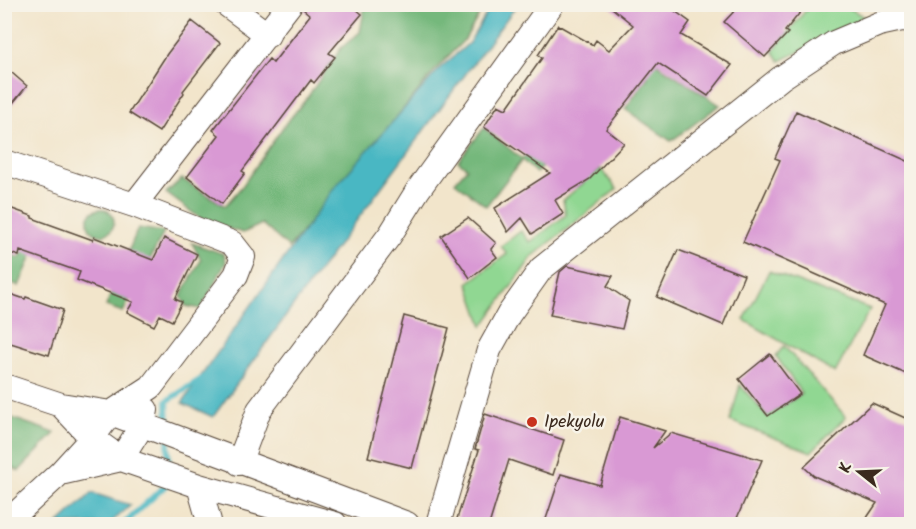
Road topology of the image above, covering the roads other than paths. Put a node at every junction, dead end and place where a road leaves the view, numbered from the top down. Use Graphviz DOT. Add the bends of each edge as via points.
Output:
graph roads {
  1 [pos="226,4"];
  2 [pos="290,4"];
  3 [pos="552,4"];
  4 [pos="912,20"];
  5 [pos="268,35"];
  6 [pos="4,162"];
  7 [pos="134,205"];
  8 [pos="4,386"];
  9 [pos="151,387"];
  10 [pos="61,405"];
  11 [pos="111,412"];
  12 [pos="142,424"];
  13 [pos="92,438"];
  14 [pos="121,459"];
  15 [pos="239,463"];
  16 [pos="60,473"];
  17 [pos="199,486"];
  18 [pos="292,512"];
  19 [pos="5,525"];
  20 [pos="208,525"];
  21 [pos="261,525"];
  22 [pos="335,525"];
  23 [pos="407,525"];
  24 [pos="438,525"];
  1 -- 5 [label="street"];
  2 -- 5 [label="street"];
  3 -- 15 [label="street" via="390,235 259,410"];
  4 -- 24 [label="street" via="879,24 834,43 782,78 541,269 489,350"];
  5 -- 7 [label="street"];
  6 -- 7 [label="street"];
  7 -- 9 [label="street" via="232,243 243,256 236,274"];
  8 -- 10 [label="street"];
  9 -- 11 [label="street"];
  9 -- 12 [label="street"];
  10 -- 11 [label="street"];
  10 -- 13 [label="street"];
  11 -- 12 [label="street"];
  11 -- 13 [label="street"];
  12 -- 14 [label="street"];
  12 -- 15 [label="street"];
  13 -- 14 [label="street"];
  13 -- 16 [label="street"];
  14 -- 16 [label="street"];
  14 -- 17 [label="street"];
  15 -- 23 [label="street"];
  16 -- 19 [label="street"];
  17 -- 18 [label="street"];
  17 -- 20 [label="street"];
  18 -- 21 [label="street"];
  18 -- 22 [label="street"];
}
